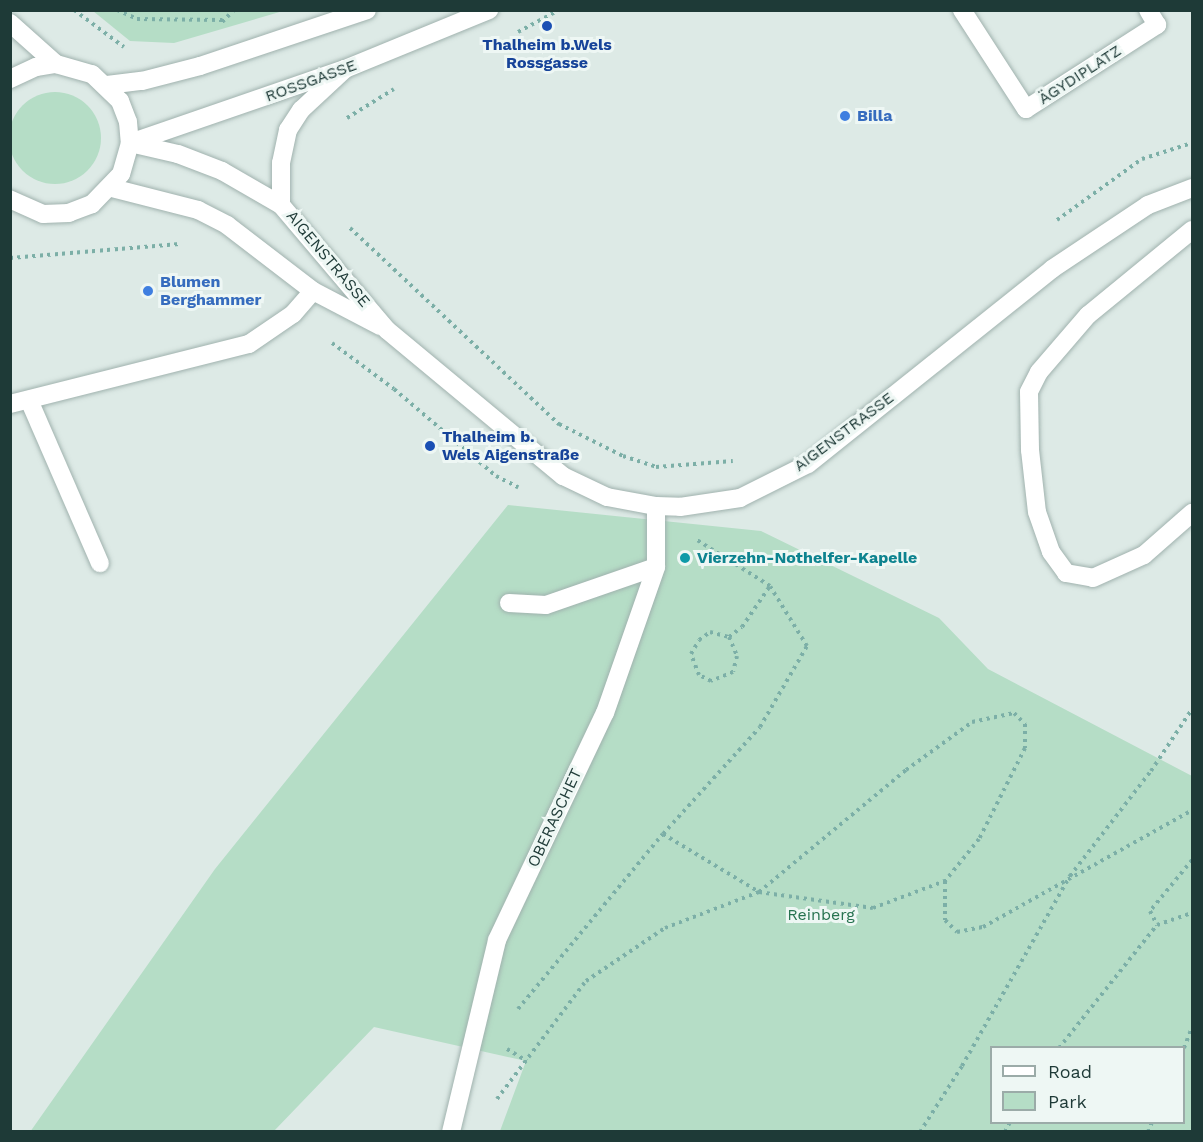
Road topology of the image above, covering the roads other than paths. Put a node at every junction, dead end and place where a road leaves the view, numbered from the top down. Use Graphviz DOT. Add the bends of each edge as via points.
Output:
graph roads {
  1 [pos="368,10"];
  2 [pos="489,10"];
  3 [pos="962,10"];
  4 [pos="1148,10"];
  5 [pos="10,23"];
  6 [pos="56,64"];
  7 [pos="345,69"];
  8 [pos="10,79"];
  9 [pos="107,85"];
  10 [pos="130,143"];
  11 [pos="112,188"];
  12 [pos="1192,188"];
  13 [pos="13,204"];
  14 [pos="281,205"];
  15 [pos="1192,230"];
  16 [pos="313,291"];
  17 [pos="387,330"];
  18 [pos="29,400"];
  19 [pos="10,404"];
  20 [pos="656,506"];
  21 [pos="1192,513"];
  22 [pos="100,563"];
  23 [pos="656,567"];
  24 [pos="509,603"];
  25 [pos="451,1131"];
  1 -- 9 [label="street" via="200,66 142,81"];
  2 -- 7 [label="street, ROSSGASSE"];
  3 -- 4 [label="street, ÄGYDIPLATZ" via="1026,109 1157,25"];
  5 -- 6 [label="street"];
  6 -- 8 [label="street" via="36,67"];
  6 -- 9 [label="street" via="75,67"];
  7 -- 10 [label="street, ROSSGASSE"];
  7 -- 14 [label="street" via="301,110 288,130 281,164"];
  9 -- 10 [label="street" via="120,101"];
  10 -- 11 [label="street" via="127,159"];
  10 -- 14 [label="street, AIGENSTRASSE" via="178,154 222,171"];
  11 -- 13 [label="street" via="92,204 69,213 43,214"];
  11 -- 16 [label="street, AIGENSTRASSE" via="198,210 227,225"];
  12 -- 20 [label="street, AIGENSTRASSE" via="1148,205 1052,269 808,464 740,498 680,507"];
  14 -- 17 [label="street, AIGENSTRASSE"];
  15 -- 21 [label="street" via="1088,315 1039,372 1029,392 1030,450 1038,512 1051,552 1066,573 1093,578 1144,555"];
  16 -- 17 [label="street, AIGENSTRASSE"];
  16 -- 18 [label="street" via="293,314 249,344"];
  17 -- 20 [label="street, AIGENSTRASSE" via="563,476 607,497"];
  18 -- 19 [label="street"];
  18 -- 22 [label="street"];
  20 -- 23 [label="street, OBERASCHET"];
  23 -- 24 [label="street" via="546,604"];
  23 -- 25 [label="street, OBERASCHET" via="605,713 497,940"];
}
